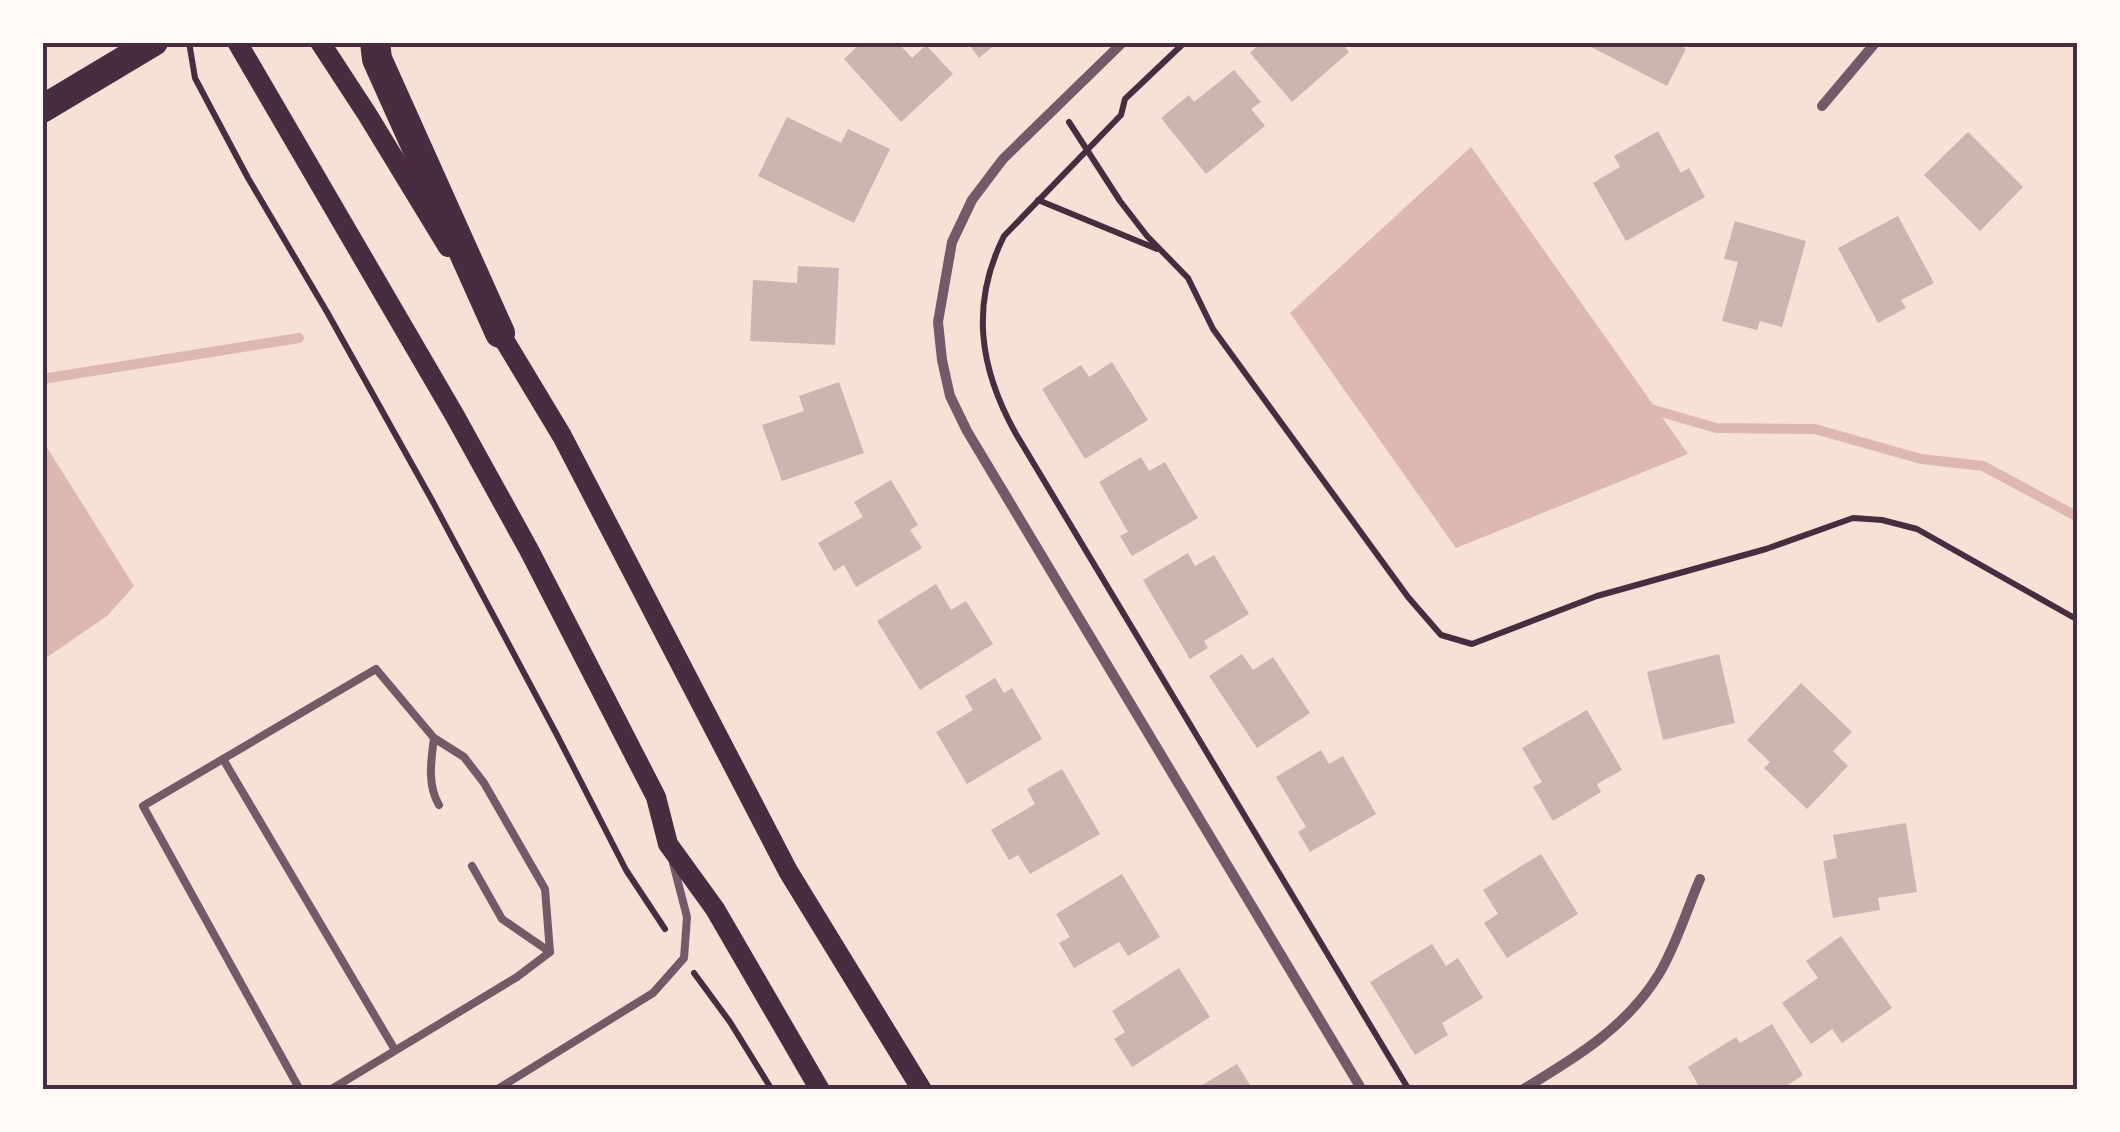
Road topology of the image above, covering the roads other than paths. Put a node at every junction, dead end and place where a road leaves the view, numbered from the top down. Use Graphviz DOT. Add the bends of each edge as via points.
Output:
graph roads {
  1 [pos="154,42"];
  2 [pos="237,42"];
  3 [pos="320,42"];
  4 [pos="375,42"];
  5 [pos="1123,42"];
  6 [pos="1876,42"];
  7 [pos="1822,106"];
  8 [pos="42,108"];
  9 [pos="500,333"];
  10 [pos="434,738"];
  11 [pos="224,759"];
  12 [pos="439,806"];
  13 [pos="668,844"];
  14 [pos="472,866"];
  15 [pos="1700,879"];
  16 [pos="550,952"];
  17 [pos="395,1050"];
  18 [pos="300,1090"];
  19 [pos="330,1090"];
  20 [pos="496,1090"];
  21 [pos="820,1090"];
  22 [pos="922,1090"];
  23 [pos="1362,1090"];
  24 [pos="1522,1090"];
  1 -- 8 [label="highway"];
  2 -- 13 [label="main road" via="529,550 656,798"];
  3 -- 9 [label="main road"];
  4 -- 9 [label="highway" via="376,59"];
  5 -- 23 [label="street" via="1003,159 972,200 952,242 938,322 950,396"];
  6 -- 7 [label="street"];
  9 -- 22 [label="main road" via="562,436 788,871"];
  10 -- 11 [label="lane" via="376,669"];
  10 -- 12 [label="lane" via="430,768"];
  10 -- 16 [label="lane" via="464,756 546,889"];
  11 -- 17 [label="lane"];
  11 -- 18 [label="lane" via="143,806"];
  13 -- 20 [label="lane" via="687,917 684,958 653,993"];
  13 -- 21 [label="main road" via="715,910"];
  14 -- 16 [label="lane" via="502,919"];
  15 -- 24 [label="street" via="1660,972 1635,1006 1584,1052"];
  16 -- 17 [label="lane"];
  17 -- 19 [label="lane"];
}
